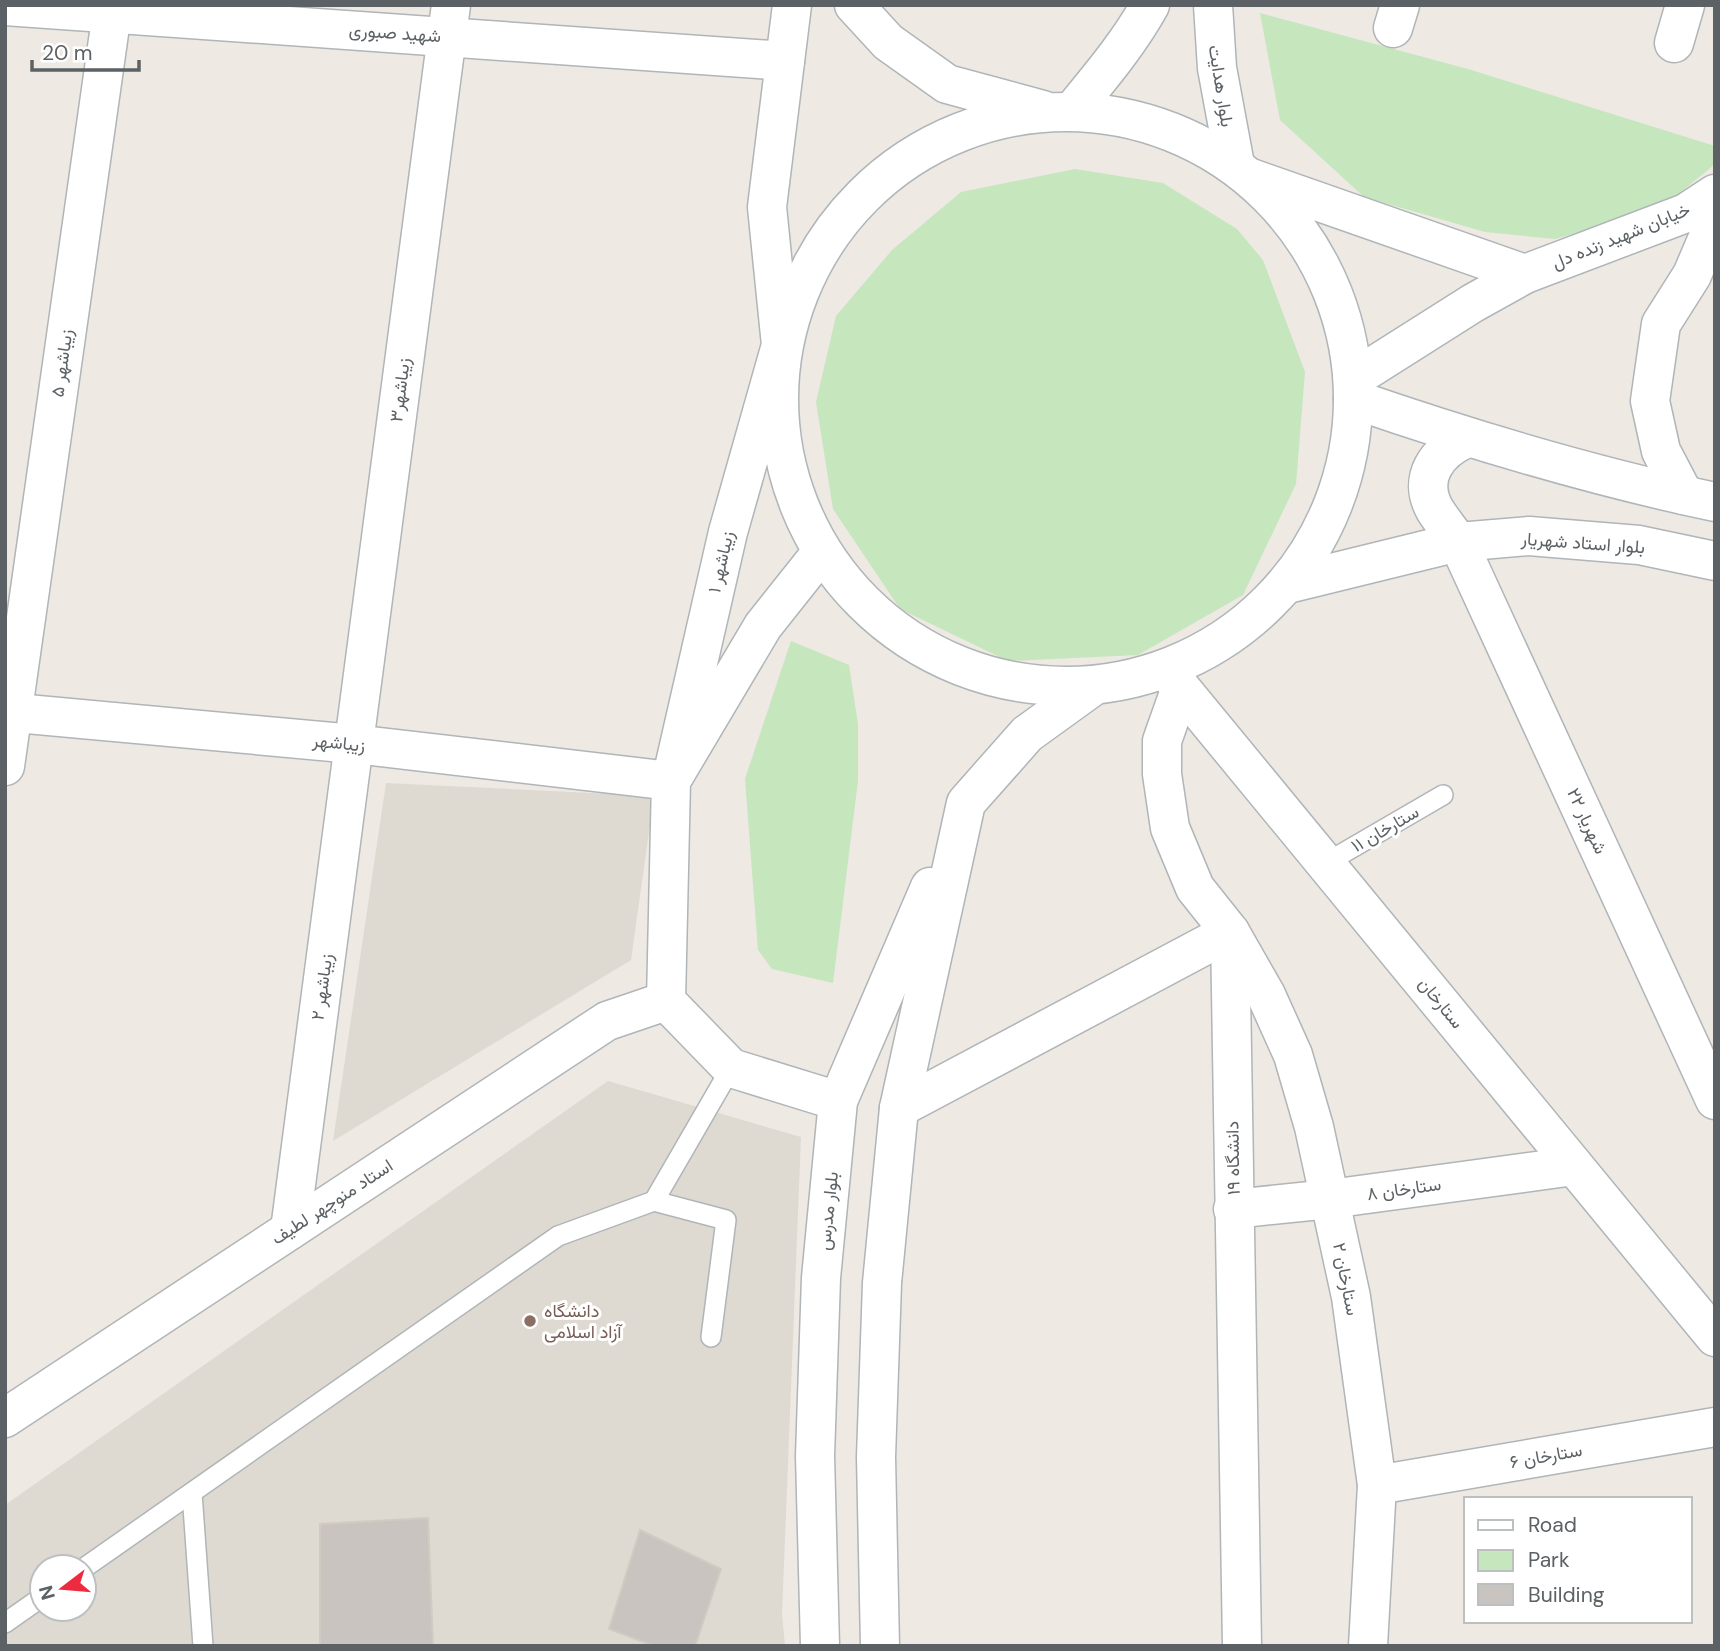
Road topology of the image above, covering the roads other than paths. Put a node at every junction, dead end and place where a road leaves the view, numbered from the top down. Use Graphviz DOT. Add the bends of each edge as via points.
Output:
graph roads {
  1 [pos="792,5"];
  2 [pos="854,5"];
  3 [pos="1150,5"];
  4 [pos="1213,5"];
  5 [pos="1685,5"];
  6 [pos="5,6"];
  7 [pos="112,9"];
  8 [pos="449,21"];
  9 [pos="1674,43"];
  10 [pos="785,61"];
  11 [pos="1058,109"];
  12 [pos="1243,172"];
  13 [pos="1715,194"];
  14 [pos="1715,221"];
  15 [pos="1525,274"];
  16 [pos="781,345"];
  17 [pos="1353,389"];
  18 [pos="1466,438"];
  19 [pos="1699,498"];
  20 [pos="1458,542"];
  21 [pos="821,553"];
  22 [pos="1715,561"];
  23 [pos="1287,584"];
  24 [pos="1173,680"];
  25 [pos="1092,687"];
  26 [pos="9,713"];
  27 [pos="354,744"];
  28 [pos="5,766"];
  29 [pos="671,781"];
  30 [pos="1443,795"];
  31 [pos="966,803"];
  32 [pos="1326,863"];
  33 [pos="1230,932"];
  34 [pos="666,1001"];
  35 [pos="731,1068"];
  36 [pos="1715,1100"];
  37 [pos="838,1101"];
  38 [pos="900,1108"];
  39 [pos="1574,1166"];
  40 [pos="1330,1199"];
  41 [pos="654,1202"];
  42 [pos="1233,1209"];
  43 [pos="290,1230"];
  44 [pos="711,1337"];
  45 [pos="1715,1337"];
  46 [pos="5,1418"];
  47 [pos="1715,1427"];
  48 [pos="1377,1485"];
  49 [pos="192,1493"];
  50 [pos="98,1558"];
  51 [pos="28,1607"];
  52 [pos="5,1623"];
  53 [pos="203,1646"];
  54 [pos="820,1646"];
  55 [pos="880,1646"];
  56 [pos="1242,1646"];
  57 [pos="1368,1646"];
  1 -- 10 [label="street"];
  2 -- 11 [label="street" via="888,42 947,84"];
  3 -- 11 [label="street" via="1115,58"];
  4 -- 12 [label="street, بلوار هدایت" via="1217,68"];
  5 -- 9 [label="street"];
  6 -- 7 [label="street, شهید صبوری"];
  7 -- 8 [label="street, شهید صبوری"];
  7 -- 26 [label="street, زیباشهر ۵"];
  8 -- 10 [label="street, شهید صبوری"];
  8 -- 27 [label="street, زیباشهر۳"];
  10 -- 16 [label="street" via="767,207"];
  11 -- 12 [label="street" via="1153,124 1186,136"];
  11 -- 16 [label="street, زیباشهر ۱" via="969,125 902,160 846,210 804,273"];
  12 -- 15 [label="street"];
  12 -- 17 [label="street" via="1322,268"];
  13 -- 15 [label="street, خیابان شهید زنده دل" via="1686,213"];
  14 -- 19 [label="street" via="1692,275 1661,324 1650,401 1661,451"];
  15 -- 17 [label="street, خیابان شهید زنده دل" via="1473,303"];
  16 -- 21 [label="street" via="787,453"];
  16 -- 29 [label="street, زیباشهر ۱" via="728,532"];
  17 -- 18 [label="street"];
  17 -- 23 [label="street" via="1346,465 1323,528"];
  18 -- 19 [label="street"];
  18 -- 20 [label="street, شهریار ۲۲" via="1438,457 1429,491 1434,508"];
  20 -- 22 [label="street, بلوار استاد شهریار" via="1529,536 1639,545"];
  20 -- 23 [label="street, بلوار استاد شهریار"];
  20 -- 36 [label="street, شهریار ۲۲"];
  21 -- 25 [label="street" via="861,603 910,643 967,670 1028,686"];
  21 -- 29 [label="street" via="763,626"];
  23 -- 24 [label="street" via="1232,635"];
  24 -- 25 [label="street"];
  24 -- 32 [label="street, ستارخان"];
  24 -- 33 [label="street" via="1162,741 1170,828 1195,888"];
  25 -- 31 [label="street, بلوار مدرس" via="1027,734"];
  26 -- 27 [label="street, زیباشهر"];
  26 -- 28 [label="street, زیباشهر ۵"];
  27 -- 29 [label="street, زیباشهر"];
  27 -- 43 [label="street, زیباشهر ۲"];
  29 -- 34 [label="street, زیباشهر ۱"];
  30 -- 32 [label="lane, ستارخان ۱۱"];
  31 -- 37 [label="street, بلوار مدرس"];
  31 -- 38 [label="street, بلوار مدرس"];
  32 -- 39 [label="street, ستارخان"];
  33 -- 38 [label="street"];
  33 -- 40 [label="street, ستارخان ۲" via="1293,1055"];
  33 -- 42 [label="street, دانشگاه ۱۹"];
  34 -- 35 [label="street"];
  34 -- 43 [label="street, استاد منوچهر لطیف" via="607,1021"];
  35 -- 37 [label="street"];
  35 -- 41 [label="lane"];
  37 -- 54 [label="street, بلوار مدرس" via="821,1278 816,1429"];
  38 -- 55 [label="street, بلوار مدرس" via="883,1283 876,1457"];
  39 -- 40 [label="street, ستارخان ۸"];
  39 -- 45 [label="street, ستارخان"];
  40 -- 42 [label="street, ستارخان ۸"];
  40 -- 48 [label="street, ستارخان ۲" via="1351,1297"];
  41 -- 44 [label="lane" via="726,1220"];
  41 -- 49 [label="lane" via="558,1236"];
  42 -- 56 [label="street, دانشگاه ۱۹"];
  43 -- 46 [label="street, استاد منوچهر لطیف"];
  47 -- 48 [label="street, ستارخان ۶"];
  48 -- 57 [label="street, ستارخان ۲"];
  49 -- 50 [label="lane"];
  49 -- 53 [label="lane"];
  51 -- 52 [label="lane"];
}
